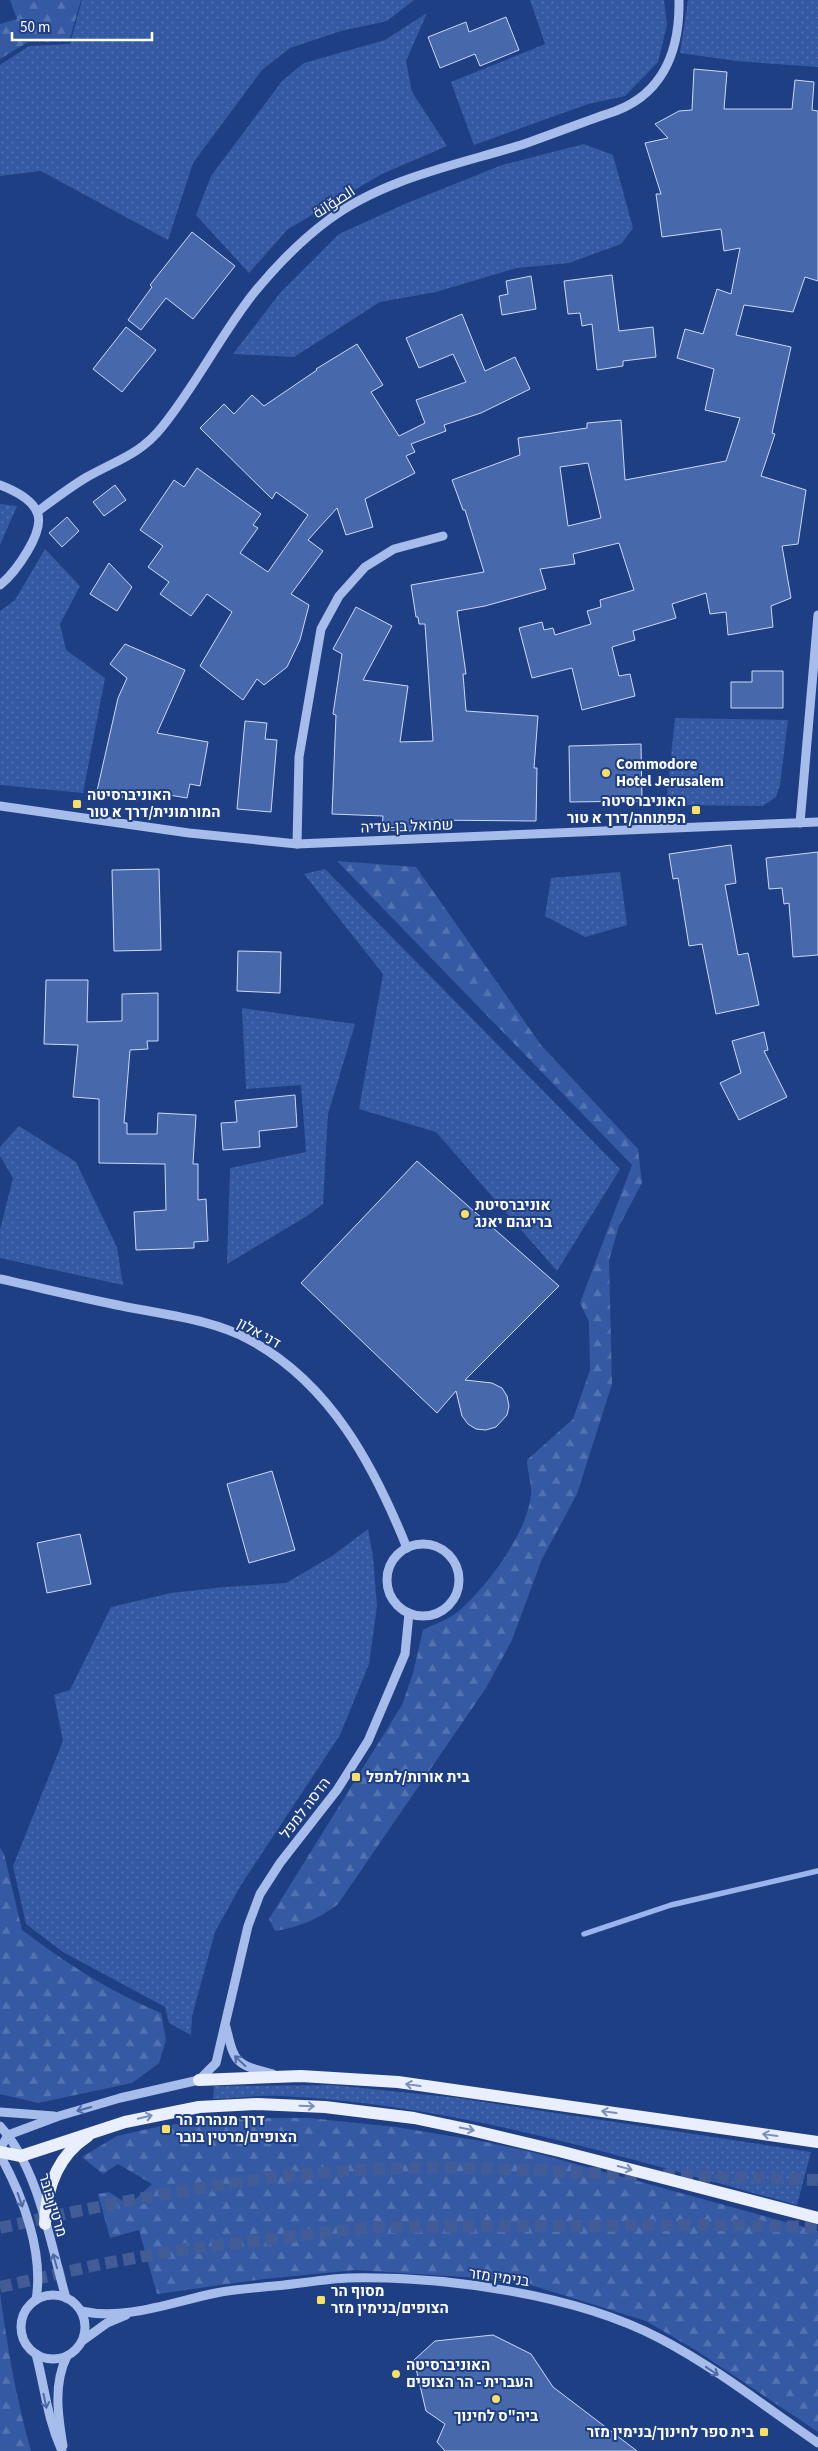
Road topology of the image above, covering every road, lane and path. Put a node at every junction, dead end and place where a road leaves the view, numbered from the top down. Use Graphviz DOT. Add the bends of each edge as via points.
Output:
graph roads {
  1 [pos="679,0"];
  2 [pos="0,485"];
  3 [pos="37,512"];
  4 [pos="443,536"];
  5 [pos="0,585"];
  6 [pos="818,616"];
  7 [pos="0,806"];
  8 [pos="818,822"];
  9 [pos="800,823"];
  10 [pos="297,844"];
  11 [pos="0,1279"];
  12 [pos="407,1548"];
  13 [pos="409,1613"];
  14 [pos="225,2020"];
  15 [pos="282,2076"];
  16 [pos="199,2080"];
  17 [pos="0,2112"];
  18 [pos="59,2116"];
  19 [pos="0,2126"];
  20 [pos="98,2130"];
  21 [pos="8,2135"];
  22 [pos="818,2142"];
  23 [pos="0,2152"];
  24 [pos="21,2156"];
  25 [pos="818,2218"];
  26 [pos="45,2224"];
  27 [pos="66,2298"];
  28 [pos="36,2300"];
  29 [pos="141,2310"];
  30 [pos="81,2311"];
  31 [pos="82,2341"];
  32 [pos="36,2354"];
  33 [pos="67,2356"];
  34 [pos="818,2444"];
  35 [pos="63,2451"];
  1 -- 3 [label="street, الصوّانة" via="678,36 670,59 661,78 636,102 522,144 421,175 371,195 329,219 288,253 252,295 161,429 134,452 87,476"];
  2 -- 3 [label="street" via="20,493"];
  3 -- 5 [label="street" via="35,537"];
  4 -- 10 [label="street" via="394,548 365,567 339,596 320,630 299,757"];
  6 -- 9 [label="street"];
  7 -- 10 [label="street, שמואל בן-עדיה" via="188,833"];
  8 -- 9 [label="street, שמואל בן-עדיה"];
  9 -- 10 [label="street, שמואל בן-עדיה"];
  11 -- 12 [label="street, דני אלון" via="212,1325 251,1341 298,1373 343,1424 383,1489"];
  12 -- 13 [label="street" via="394,1560 388,1571 387,1583 395,1603"];
  12 -- 13 [label="street" via="422,1544 435,1546 446,1552 459,1575 455,1597 447,1607 424,1616"];
  13 -- 14 [label="street, הדסה למפל" via="405,1654 368,1741 337,1790 260,1894 248,1926"];
  15 -- 14 [label="street, הדסה למפל, one-way" via="246,2067 236,2061"];
  14 -- 16 [label="street, הדסה למפל" via="216,2063"];
  15 -- 16 [label="main road"];
  22 -- 15 [label="main road, one-way" via="398,2082"];
  16 -- 18 [label="street, one-way"];
  17 -- 18 [label="street"];
  18 -- 21 [label="street"];
  19 -- 21 [label="street, מרטין בובר"];
  20 -- 24 [label="main road"];
  20 -- 25 [label="main road, one-way" via="199,2107 257,2104 325,2107 414,2118 471,2130"];
  20 -- 26 [label="main road" via="73,2149 57,2170 48,2191"];
  21 -- 23 [label="street"];
  21 -- 24 [label="street, מרטין בובר"];
  23 -- 24 [label="main road"];
  23 -- 28 [label="street, מרטין בובר, one-way" via="31,2233 38,2273"];
  24 -- 26 [label="street, מרטין בובר" via="31,2176"];
  27 -- 26 [label="street, מרטין בובר, one-way"];
  27 -- 28 [label="street" via="56,2295"];
  27 -- 30 [label="street"];
  28 -- 32 [label="street" via="21,2326 25,2341"];
  29 -- 30 [label="street, בנימין מזר" via="109,2314"];
  29 -- 31 [label="street, בנימין מזר" via="107,2323"];
  29 -- 34 [label="street, בנימין מזר, one-way" via="218,2292 346,2278 392,2278 501,2289 555,2300 631,2325 671,2345"];
  30 -- 31 [label="street" via="85,2325"];
  31 -- 33 [label="street"];
  32 -- 33 [label="street" via="56,2359"];
  32 -- 35 [label="street, one-way" via="46,2408"];
  33 -- 35 [label="street" via="58,2382 57,2403"];
}
